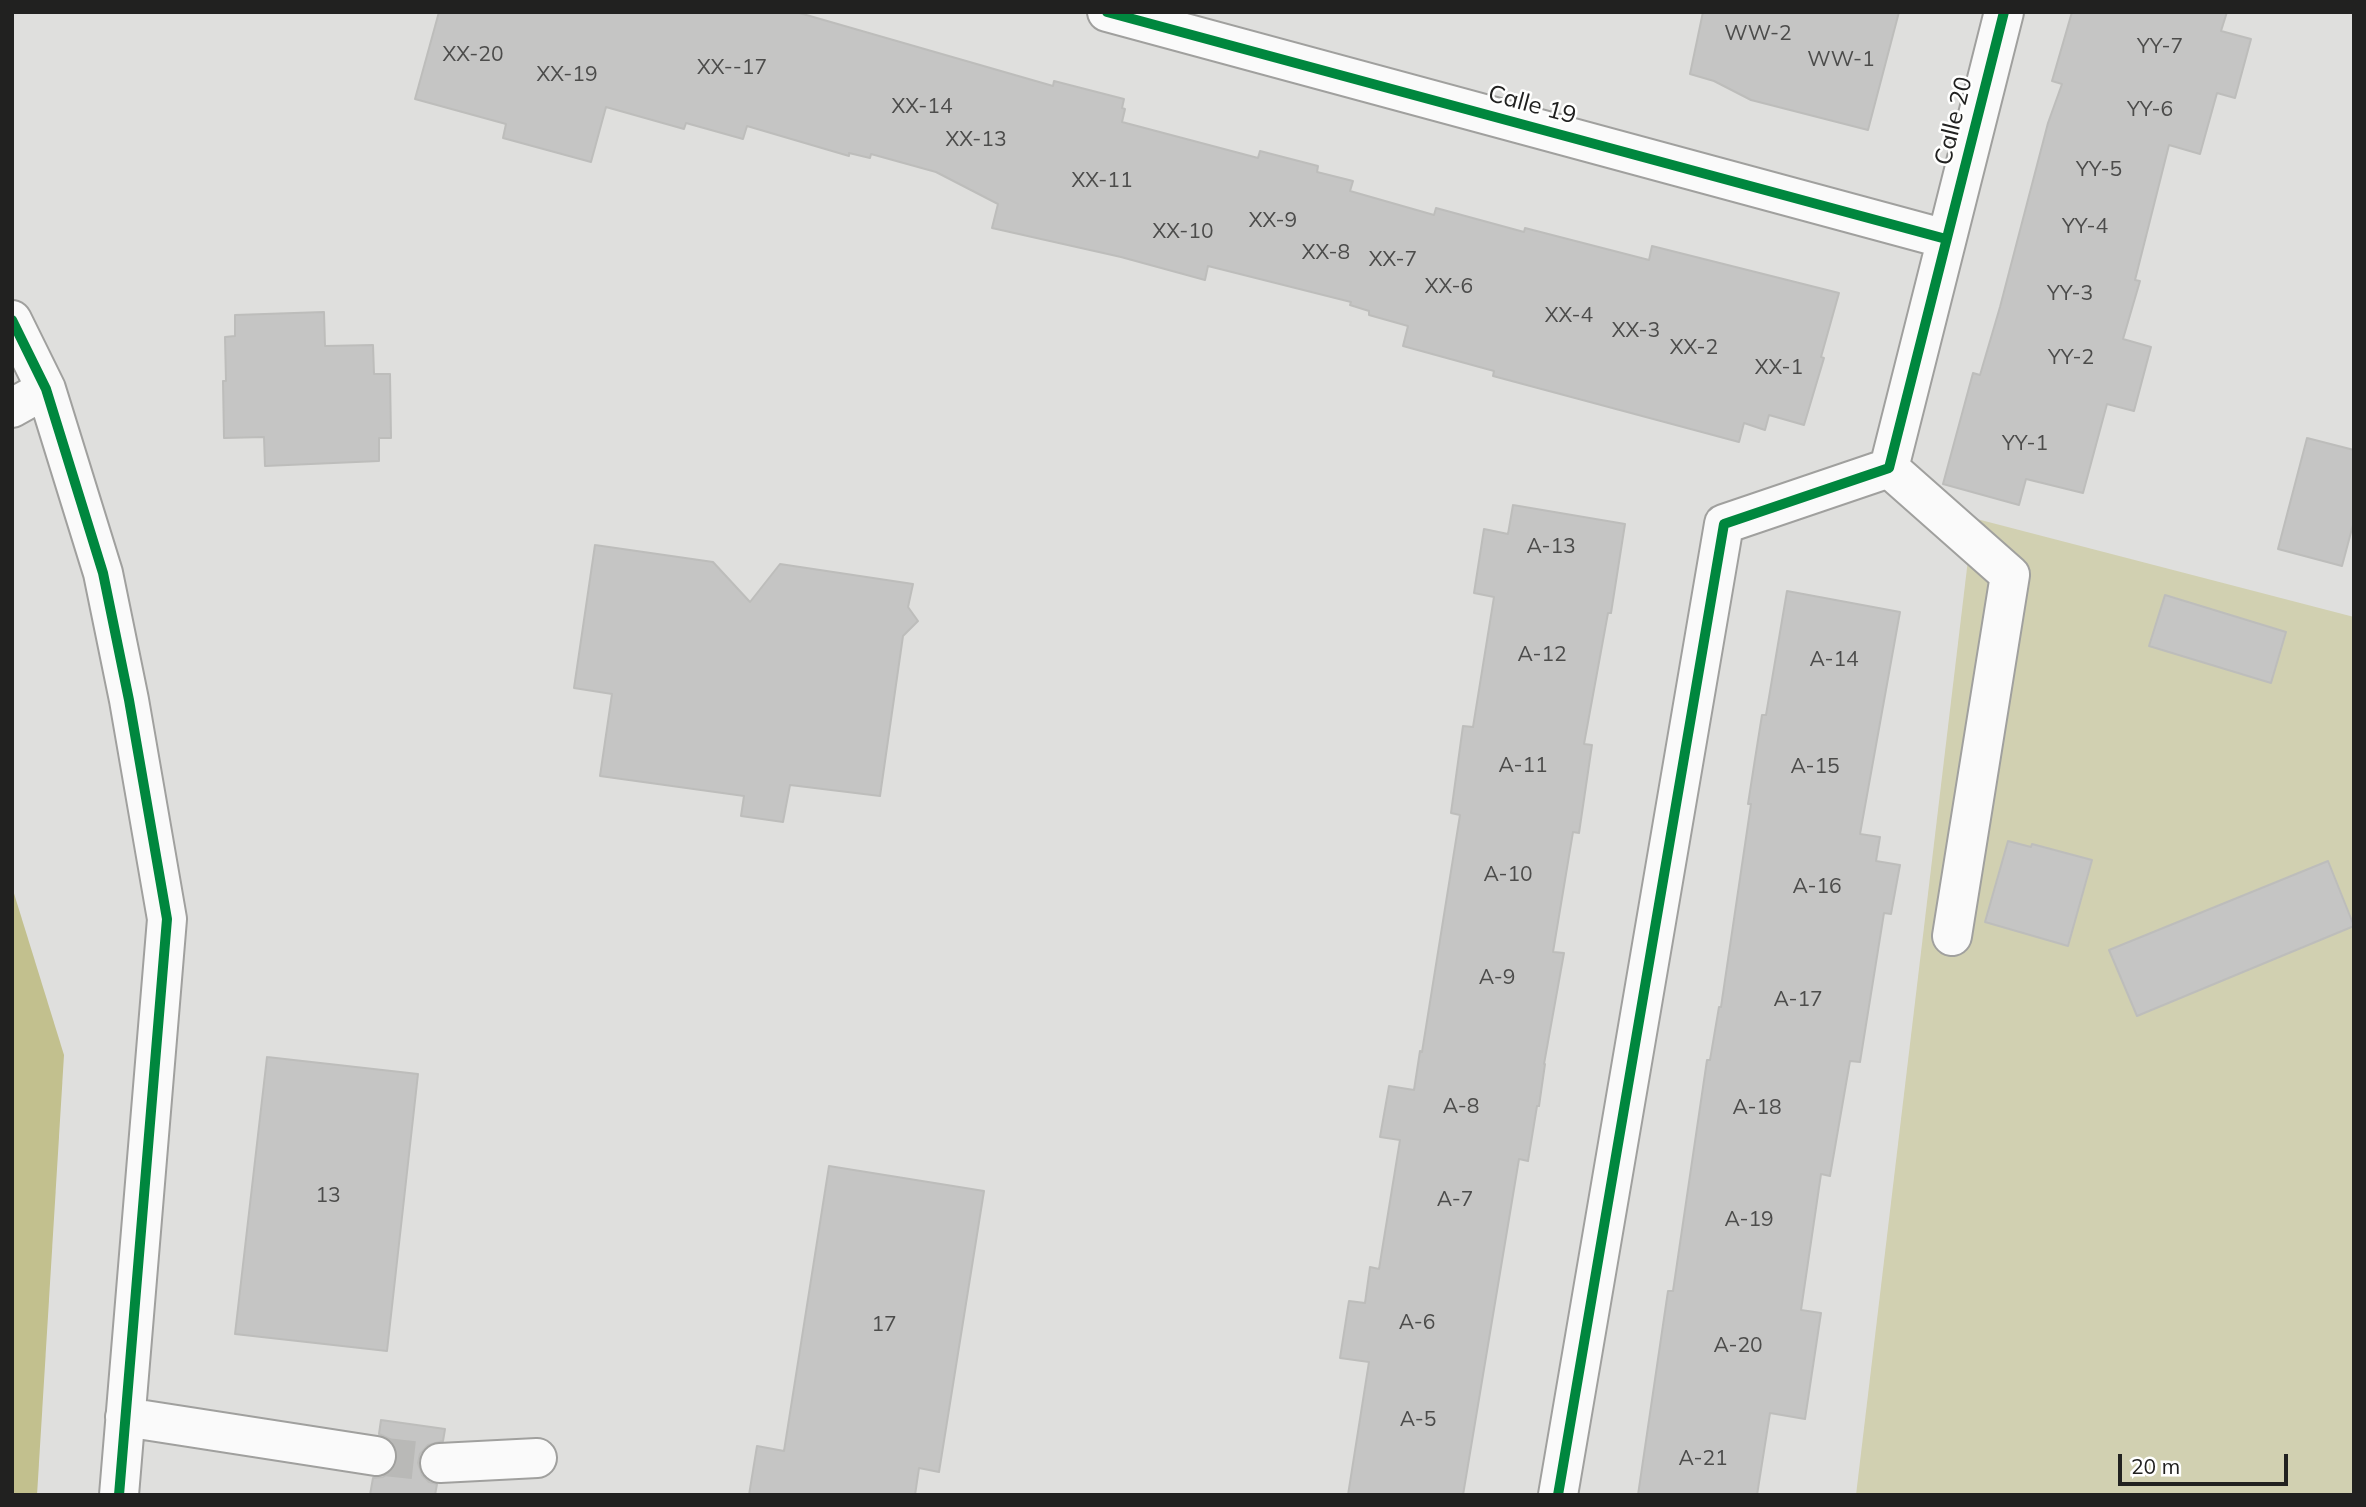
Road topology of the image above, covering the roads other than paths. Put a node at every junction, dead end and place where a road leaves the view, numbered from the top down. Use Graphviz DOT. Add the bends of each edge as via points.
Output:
graph roads {
  1 [pos="1107,12"];
  2 [pos="2004,12"];
  3 [pos="1945,239"];
  4 [pos="12,320"];
  5 [pos="46,389"];
  6 [pos="12,408"];
  7 [pos="1889,468"];
  8 [pos="1952,936"];
  9 [pos="125,1417"];
  10 [pos="376,1456"];
  11 [pos="537,1458"];
  12 [pos="440,1463"];
  13 [pos="119,1495"];
  14 [pos="1558,1495"];
  1 -- 3 [label="street, Calle 19"];
  2 -- 3 [label="street, Calle 20"];
  3 -- 7 [label="street, Calle 20"];
  4 -- 5 [label="street"];
  5 -- 6 [label="street"];
  5 -- 9 [label="street" via="103,573 167,919"];
  7 -- 8 [label="street" via="2010,575"];
  7 -- 14 [label="street" via="1724,524"];
  9 -- 10 [label="street"];
  9 -- 13 [label="street"];
  11 -- 12 [label="street"];
}
